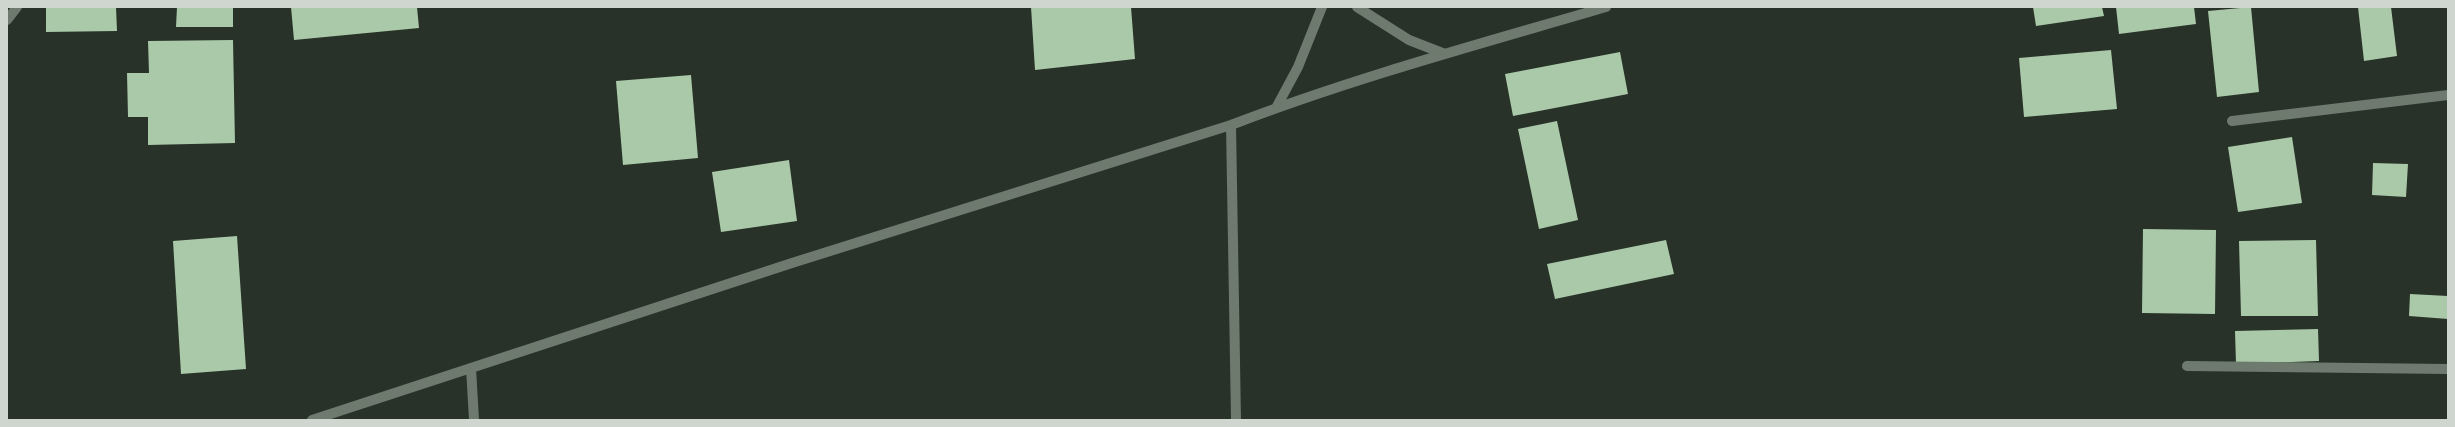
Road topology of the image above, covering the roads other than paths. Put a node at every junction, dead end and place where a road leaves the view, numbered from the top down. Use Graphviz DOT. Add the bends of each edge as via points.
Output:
graph roads {
  1 [pos="17,7"];
  2 [pos="1322,7"];
  3 [pos="1357,7"];
  4 [pos="1606,7"];
  5 [pos="7,20"];
  6 [pos="1445,54"];
  7 [pos="2448,95"];
  8 [pos="1276,108"];
  9 [pos="2232,121"];
  10 [pos="1231,125"];
  11 [pos="2187,366"];
  12 [pos="471,368"];
  13 [pos="2448,369"];
  14 [pos="312,420"];
  15 [pos="474,420"];
  16 [pos="1236,420"];
  1 -- 5 [label="street"];
  2 -- 8 [label="street" via="1298,67"];
  3 -- 6 [label="street" via="1409,40"];
  4 -- 6 [label="street"];
  6 -- 8 [label="street"];
  7 -- 9 [label="street"];
  8 -- 10 [label="street"];
  10 -- 12 [label="street" via="800,260"];
  10 -- 16 [label="street"];
  11 -- 13 [label="street"];
  12 -- 14 [label="street"];
  12 -- 15 [label="street"];
}
